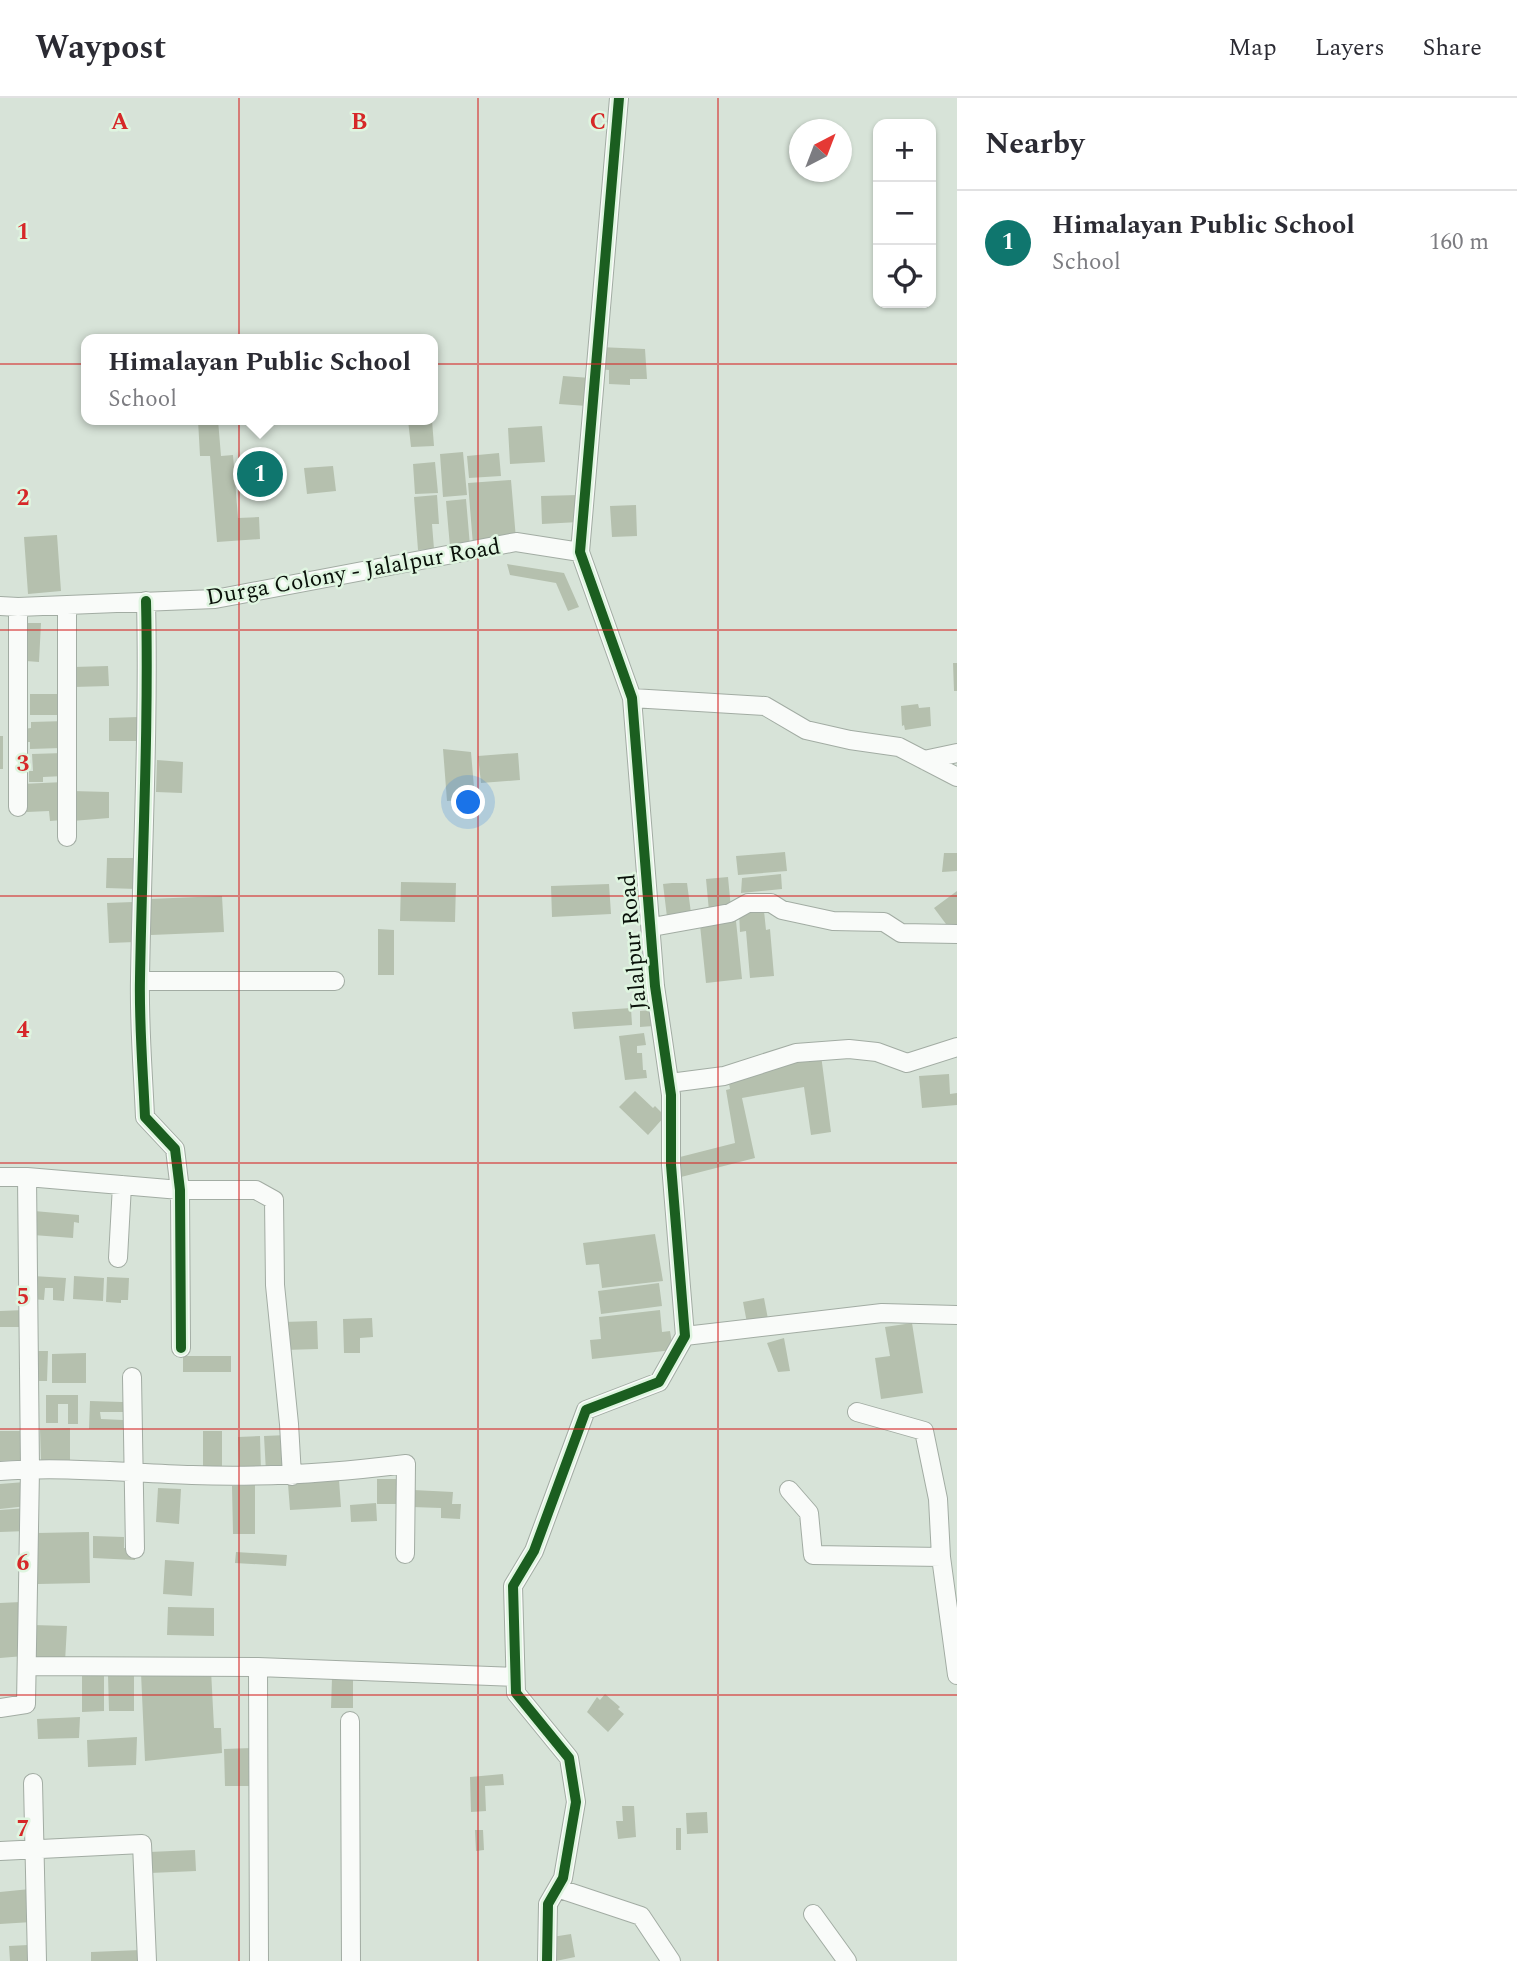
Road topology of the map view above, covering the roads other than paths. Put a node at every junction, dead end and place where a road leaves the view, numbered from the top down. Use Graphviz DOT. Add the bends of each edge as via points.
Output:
graph roads {
  1 [pos="619,98"];
  2 [pos="580,552"];
  3 [pos="146,601"];
  4 [pos="67,605"];
  5 [pos="9,606"];
  6 [pos="632,698"];
  7 [pos="957,753"];
  8 [pos="924,760"];
  9 [pos="957,777"];
  10 [pos="18,807"];
  11 [pos="67,837"];
  12 [pos="658,926"];
  13 [pos="957,934"];
  14 [pos="140,981"];
  15 [pos="335,981"];
  16 [pos="957,1047"];
  17 [pos="670,1083"];
  18 [pos="0,1177"];
  19 [pos="27,1177"];
  20 [pos="122,1185"];
  21 [pos="180,1190"];
  22 [pos="118,1258"];
  23 [pos="957,1315"];
  24 [pos="685,1336"];
  25 [pos="181,1348"];
  26 [pos="132,1377"];
  27 [pos="857,1412"];
  28 [pos="30,1469"];
  29 [pos="0,1471"];
  30 [pos="132,1472"];
  31 [pos="292,1476"];
  32 [pos="789,1490"];
  33 [pos="135,1549"];
  34 [pos="405,1554"];
  35 [pos="941,1557"];
  36 [pos="27,1666"];
  37 [pos="258,1667"];
  38 [pos="957,1675"];
  39 [pos="515,1677"];
  40 [pos="0,1708"];
  41 [pos="350,1721"];
  42 [pos="33,1783"];
  43 [pos="35,1850"];
  44 [pos="0,1852"];
  45 [pos="557,1888"];
  46 [pos="813,1914"];
  47 [pos="37,1961"];
  48 [pos="147,1961"];
  49 [pos="259,1961"];
  50 [pos="351,1961"];
  51 [pos="547,1961"];
  52 [pos="671,1961"];
  53 [pos="847,1961"];
  1 -- 2 [label="street"];
  2 -- 3 [label="street, Durga Colony - Jalalpur Road" via="516,542 215,599"];
  2 -- 6 [label="street, Jalalpur Road"];
  3 -- 4 [label="street, Durga Colony - Jalalpur Road"];
  3 -- 14 [label="street"];
  4 -- 5 [label="street, Durga Colony - Jalalpur Road"];
  4 -- 11 [label="street"];
  5 -- 10 [label="street"];
  6 -- 8 [label="street" via="765,706 806,730 899,747"];
  6 -- 17 [label="street, Jalalpur Road" via="655,986"];
  7 -- 8 [label="street"];
  8 -- 9 [label="street"];
  12 -- 13 [label="street" via="730,914 748,902 833,921 884,922 901,933"];
  14 -- 15 [label="street"];
  14 -- 21 [label="street" via="145,1117 176,1149"];
  16 -- 17 [label="street" via="907,1063 877,1052 849,1049 796,1053 724,1076"];
  17 -- 24 [label="street, Jalalpur Road" via="671,1166"];
  18 -- 19 [label="street"];
  19 -- 20 [label="street"];
  19 -- 28 [label="street"];
  20 -- 21 [label="street"];
  20 -- 22 [label="street"];
  21 -- 25 [label="street"];
  21 -- 31 [label="street" via="256,1191 274,1200 275,1285"];
  23 -- 24 [label="street" via="883,1313"];
  24 -- 39 [label="street" via="659,1382 586,1410 534,1551 513,1586"];
  26 -- 30 [label="street"];
  27 -- 35 [label="street" via="924,1431 938,1499"];
  28 -- 29 [label="street"];
  28 -- 30 [label="street"];
  28 -- 36 [label="street"];
  30 -- 31 [label="street"];
  30 -- 33 [label="street"];
  31 -- 34 [label="street" via="406,1464"];
  32 -- 35 [label="street" via="809,1513 813,1555"];
  35 -- 38 [label="street"];
  36 -- 37 [label="street"];
  36 -- 40 [label="street" via="26,1704"];
  37 -- 39 [label="street"];
  37 -- 49 [label="street"];
  39 -- 45 [label="street" via="516,1693 569,1758 576,1802 563,1878"];
  41 -- 50 [label="street"];
  42 -- 43 [label="street"];
  43 -- 44 [label="street"];
  43 -- 47 [label="street"];
  43 -- 48 [label="street" via="142,1844"];
  45 -- 51 [label="street" via="548,1903"];
  45 -- 52 [label="street" via="641,1916"];
  46 -- 53 [label="street"];
}
